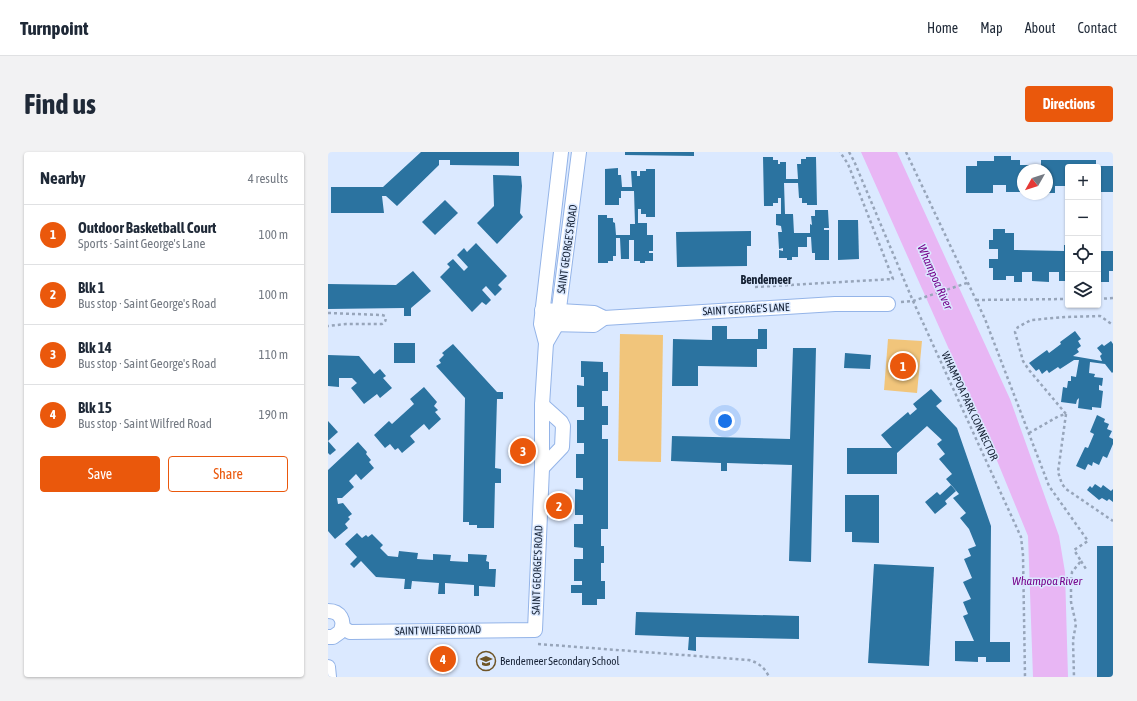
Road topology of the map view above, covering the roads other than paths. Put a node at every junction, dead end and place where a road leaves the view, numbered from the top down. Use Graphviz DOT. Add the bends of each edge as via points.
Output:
graph roads {
  1 [pos="561,152"];
  2 [pos="579,152"];
  3 [pos="562,287"];
  4 [pos="888,304"];
  5 [pos="582,312"];
  6 [pos="541,317"];
  7 [pos="558,318"];
  8 [pos="604,318"];
  9 [pos="546,343"];
  10 [pos="542,405"];
  11 [pos="542,468"];
  12 [pos="328,611"];
  13 [pos="343,628"];
  14 [pos="328,637"];
  15 [pos="535,637"];
  16 [pos="328,641"];
  17 [pos="328,667"];
  18 [pos="329,677"];
  1 -- 6 [label="street, SAINT GEORGE'S ROAD"];
  2 -- 3 [label="street, SAINT GEORGE'S ROAD"];
  3 -- 5 [label="street"];
  3 -- 7 [label="street, SAINT GEORGE'S ROAD"];
  4 -- 8 [label="street, SAINT GEORGE'S LANE" via="835,304"];
  5 -- 7 [label="street, SAINT GEORGE'S LANE"];
  5 -- 8 [label="street, SAINT GEORGE'S LANE" via="594,313"];
  6 -- 7 [label="street, SAINT GEORGE'S LANE"];
  6 -- 9 [label="street, SAINT GEORGE'S ROAD"];
  7 -- 8 [label="street, SAINT GEORGE'S LANE" via="594,325"];
  7 -- 9 [label="street, SAINT GEORGE'S ROAD"];
  9 -- 10 [label="street, SAINT GEORGE'S ROAD"];
  10 -- 11 [label="street, SAINT GEORGE'S ROAD"];
  10 -- 11 [label="street" via="563,426 562,447"];
  11 -- 15 [label="street, SAINT GEORGE'S ROAD"];
  12 -- 13 [label="street" via="339,614"];
  13 -- 14 [label="street" via="337,635"];
  13 -- 15 [label="street, SAINT WILFRED ROAD" via="350,632"];
  14 -- 16 [label="street"];
  17 -- 18 [label="street"];
}
